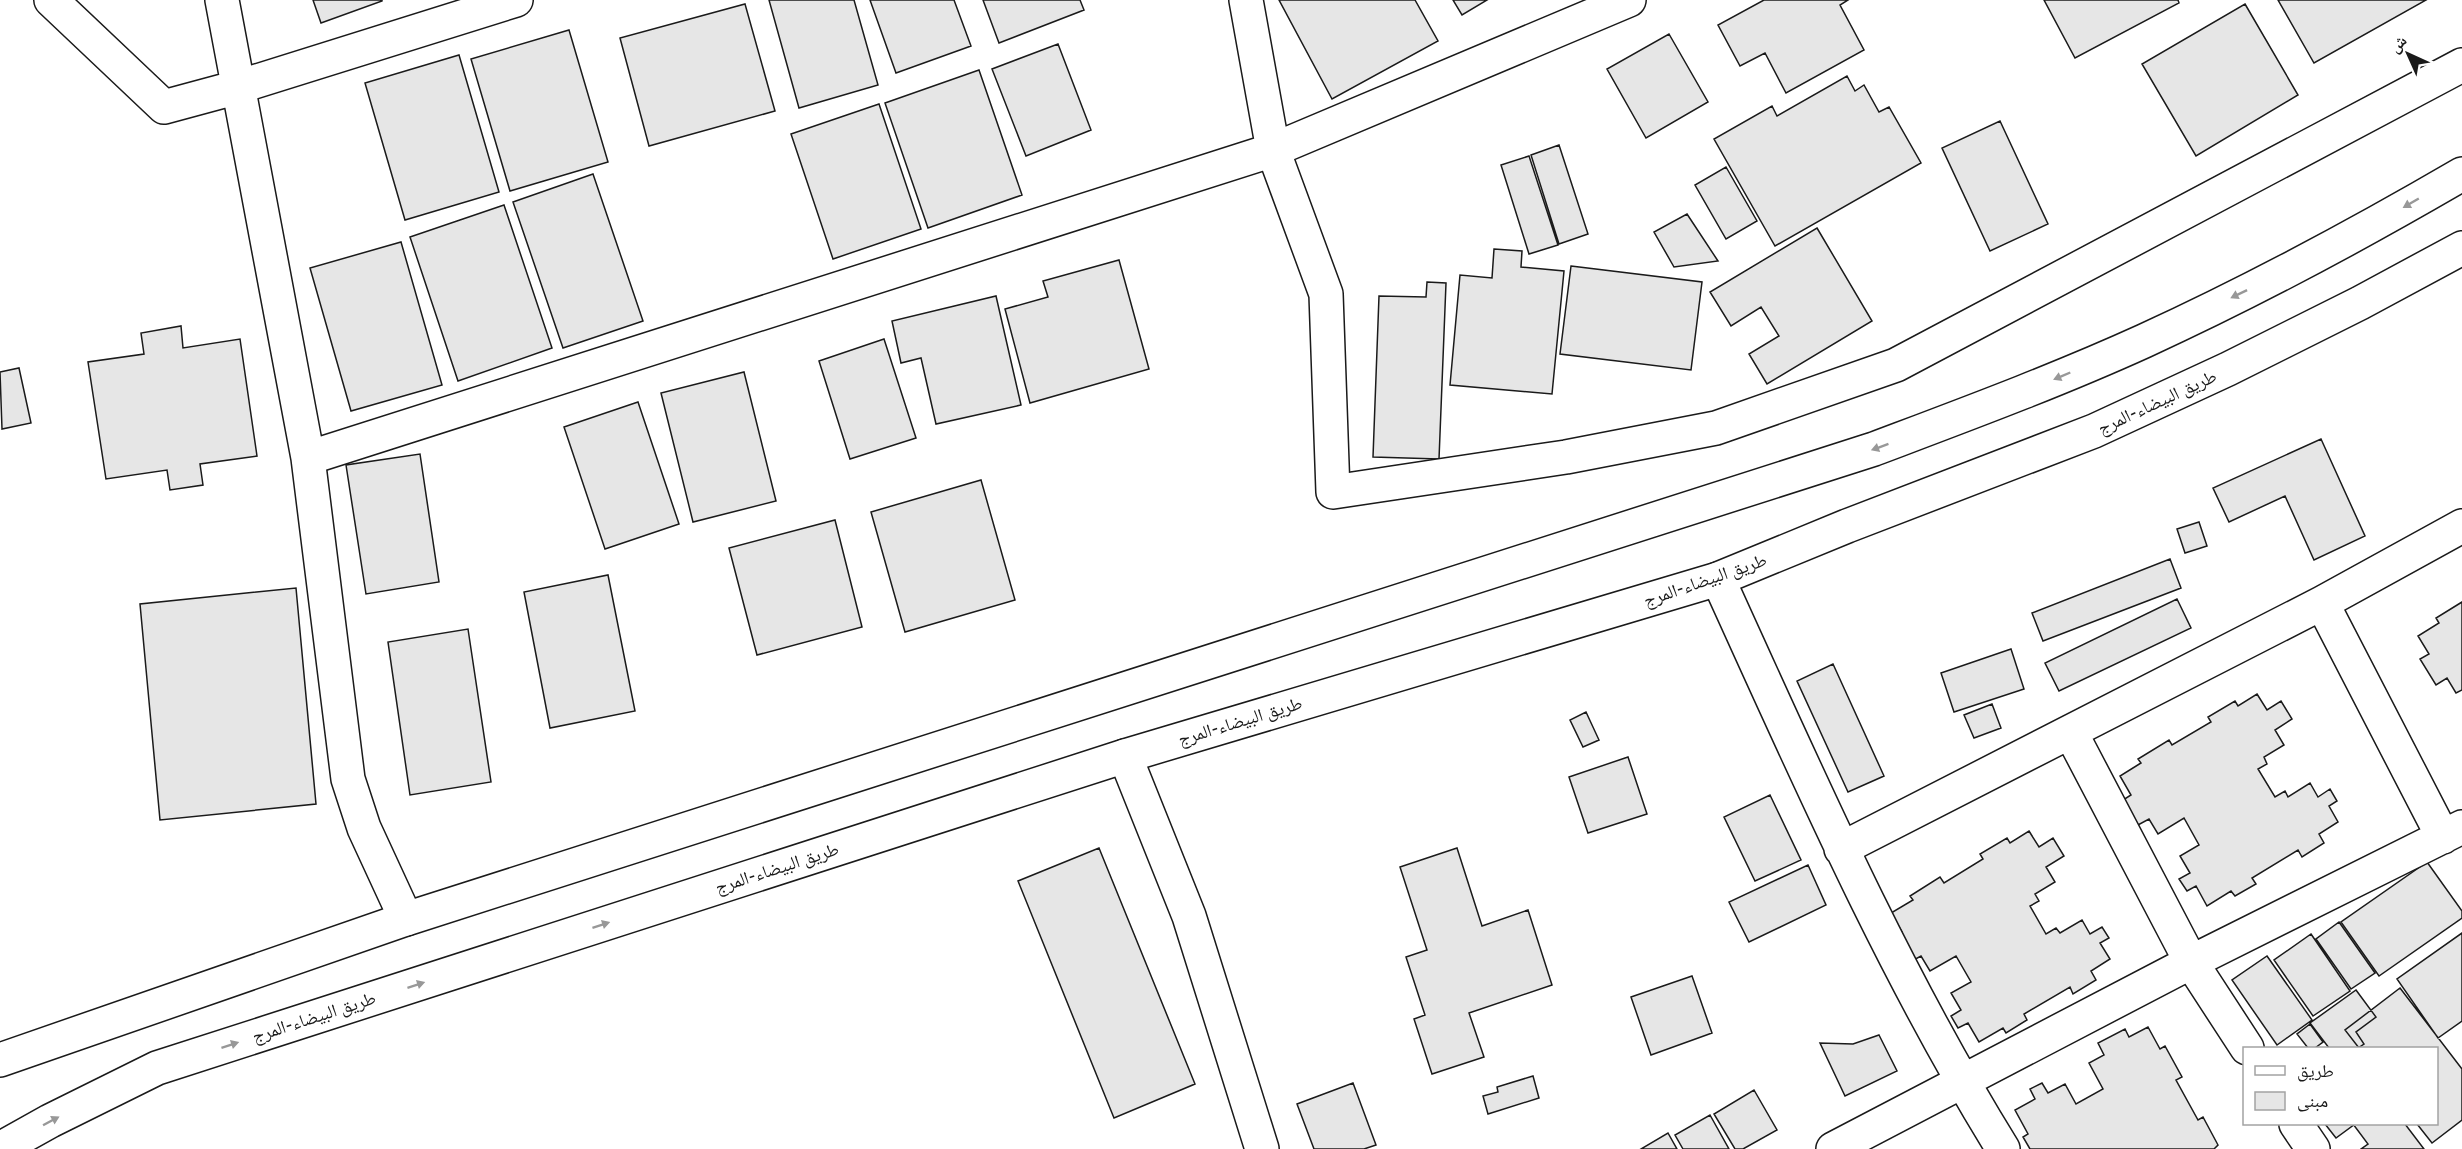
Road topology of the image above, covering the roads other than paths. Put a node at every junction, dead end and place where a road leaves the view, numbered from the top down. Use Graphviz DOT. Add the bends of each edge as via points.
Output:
graph roads {
  1 [pos="51,0"];
  2 [pos="222,0"];
  3 [pos="516,0"];
  4 [pos="1246,0"];
  5 [pos="1629,0"];
  6 [pos="2462,65"];
  7 [pos="238,87"];
  8 [pos="1273,150"];
  9 [pos="2462,174"];
  10 [pos="2462,248"];
  11 [pos="308,458"];
  12 [pos="2462,526"];
  13 [pos="1718,579"];
  14 [pos="2322,603"];
  15 [pos="2071,733"];
  16 [pos="1125,756"];
  17 [pos="2452,832"];
  18 [pos="1841,849"];
  19 [pos="406,919"];
  20 [pos="2191,962"];
  21 [pos="2246,1047"];
  22 [pos="0,1060"];
  23 [pos="1961,1081"];
  24 [pos="2297,1125"];
  25 [pos="0,1149"];
  26 [pos="1262,1149"];
  27 [pos="1833,1149"];
  28 [pos="2003,1149"];
  29 [pos="2313,1149"];
  1 -- 7 [label="main road" via="164,107"];
  2 -- 7 [label="main road"];
  3 -- 7 [label="main road"];
  4 -- 8 [label="main road"];
  5 -- 8 [label="main road"];
  6 -- 8 [label="main road" via="1896,365 1716,428 1566,457 1333,492 1326,294"];
  7 -- 11 [label="main road"];
  8 -- 11 [label="main road"];
  9 -- 19 [label="main road, one-way" via="2285,271 2144,341 2010,398 1874,449"];
  10 -- 13 [label="main road, طريق البيضاء-المرج" via="2228,369 2094,431"];
  11 -- 19 [label="main road" via="348,779 364,828"];
  12 -- 14 [label="main road"];
  13 -- 16 [label="main road, طريق البيضاء-المرج"];
  13 -- 18 [label="main road"];
  14 -- 15 [label="main road"];
  14 -- 17 [label="main road"];
  15 -- 18 [label="main road"];
  15 -- 20 [label="main road"];
  25 -- 16 [label="main road, طريق البيضاء-المرج, one-way" via="157,1068"];
  16 -- 26 [label="main road" via="1190,916"];
  17 -- 20 [label="main road"];
  18 -- 23 [label="main road"];
  19 -- 22 [label="main road"];
  20 -- 21 [label="main road"];
  20 -- 23 [label="main road"];
  23 -- 27 [label="main road"];
  23 -- 28 [label="main road"];
  24 -- 29 [label="main road"];
}
